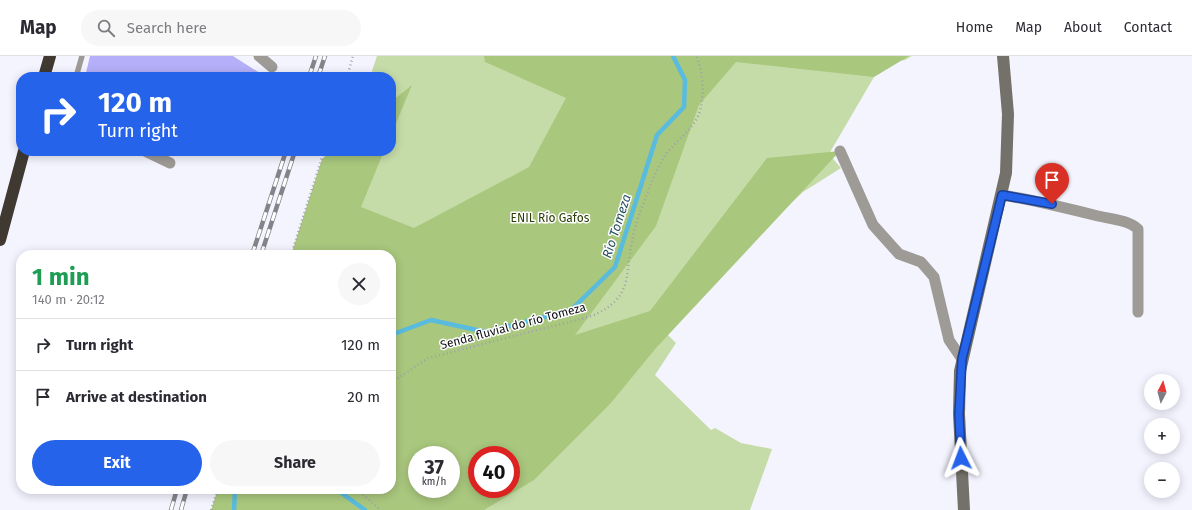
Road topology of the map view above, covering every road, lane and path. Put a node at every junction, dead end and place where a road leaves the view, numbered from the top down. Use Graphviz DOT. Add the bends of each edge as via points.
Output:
graph roads {
  1 [pos="50,56"];
  2 [pos="82,56"];
  3 [pos="259,56"];
  4 [pos="354,56"];
  5 [pos="696,56"];
  6 [pos="1002,56"];
  7 [pos="272,68"];
  8 [pos="45,72"];
  9 [pos="77,72"];
  10 [pos="349,72"];
  11 [pos="840,151"];
  12 [pos="23,156"];
  13 [pos="155,156"];
  14 [pos="322,156"];
  15 [pos="170,163"];
  16 [pos="1002,195"];
  17 [pos="0,240"];
  18 [pos="294,250"];
  19 [pos="1138,312"];
  20 [pos="962,359"];
  21 [pos="396,380"];
  22 [pos="216,494"];
  23 [pos="362,494"];
  24 [pos="211,510"];
  25 [pos="380,510"];
  26 [pos="964,510"];
  1 -- 8 [label="highway"];
  2 -- 9 [label="lane"];
  3 -- 7 [label="street"];
  4 -- 10 [label="path"];
  5 -- 21 [label="path, Senda fluvial do río Tomeza" via="702,84 701,107 696,122 667,153 655,174 632,241 625,285 618,297 605,310 592,316 428,358"];
  6 -- 16 [label="street" via="1008,114 1006,173"];
  11 -- 20 [label="street" via="874,225 900,254 921,262 934,277 949,340"];
  12 -- 17 [label="highway"];
  13 -- 15 [label="street"];
  14 -- 18 [label="path"];
  16 -- 19 [label="street" via="1040,201 1128,223 1138,229"];
  16 -- 20 [label="street"];
  20 -- 26 [label="street" via="959,414"];
  22 -- 24 [label="path"];
  23 -- 25 [label="path"];
}
